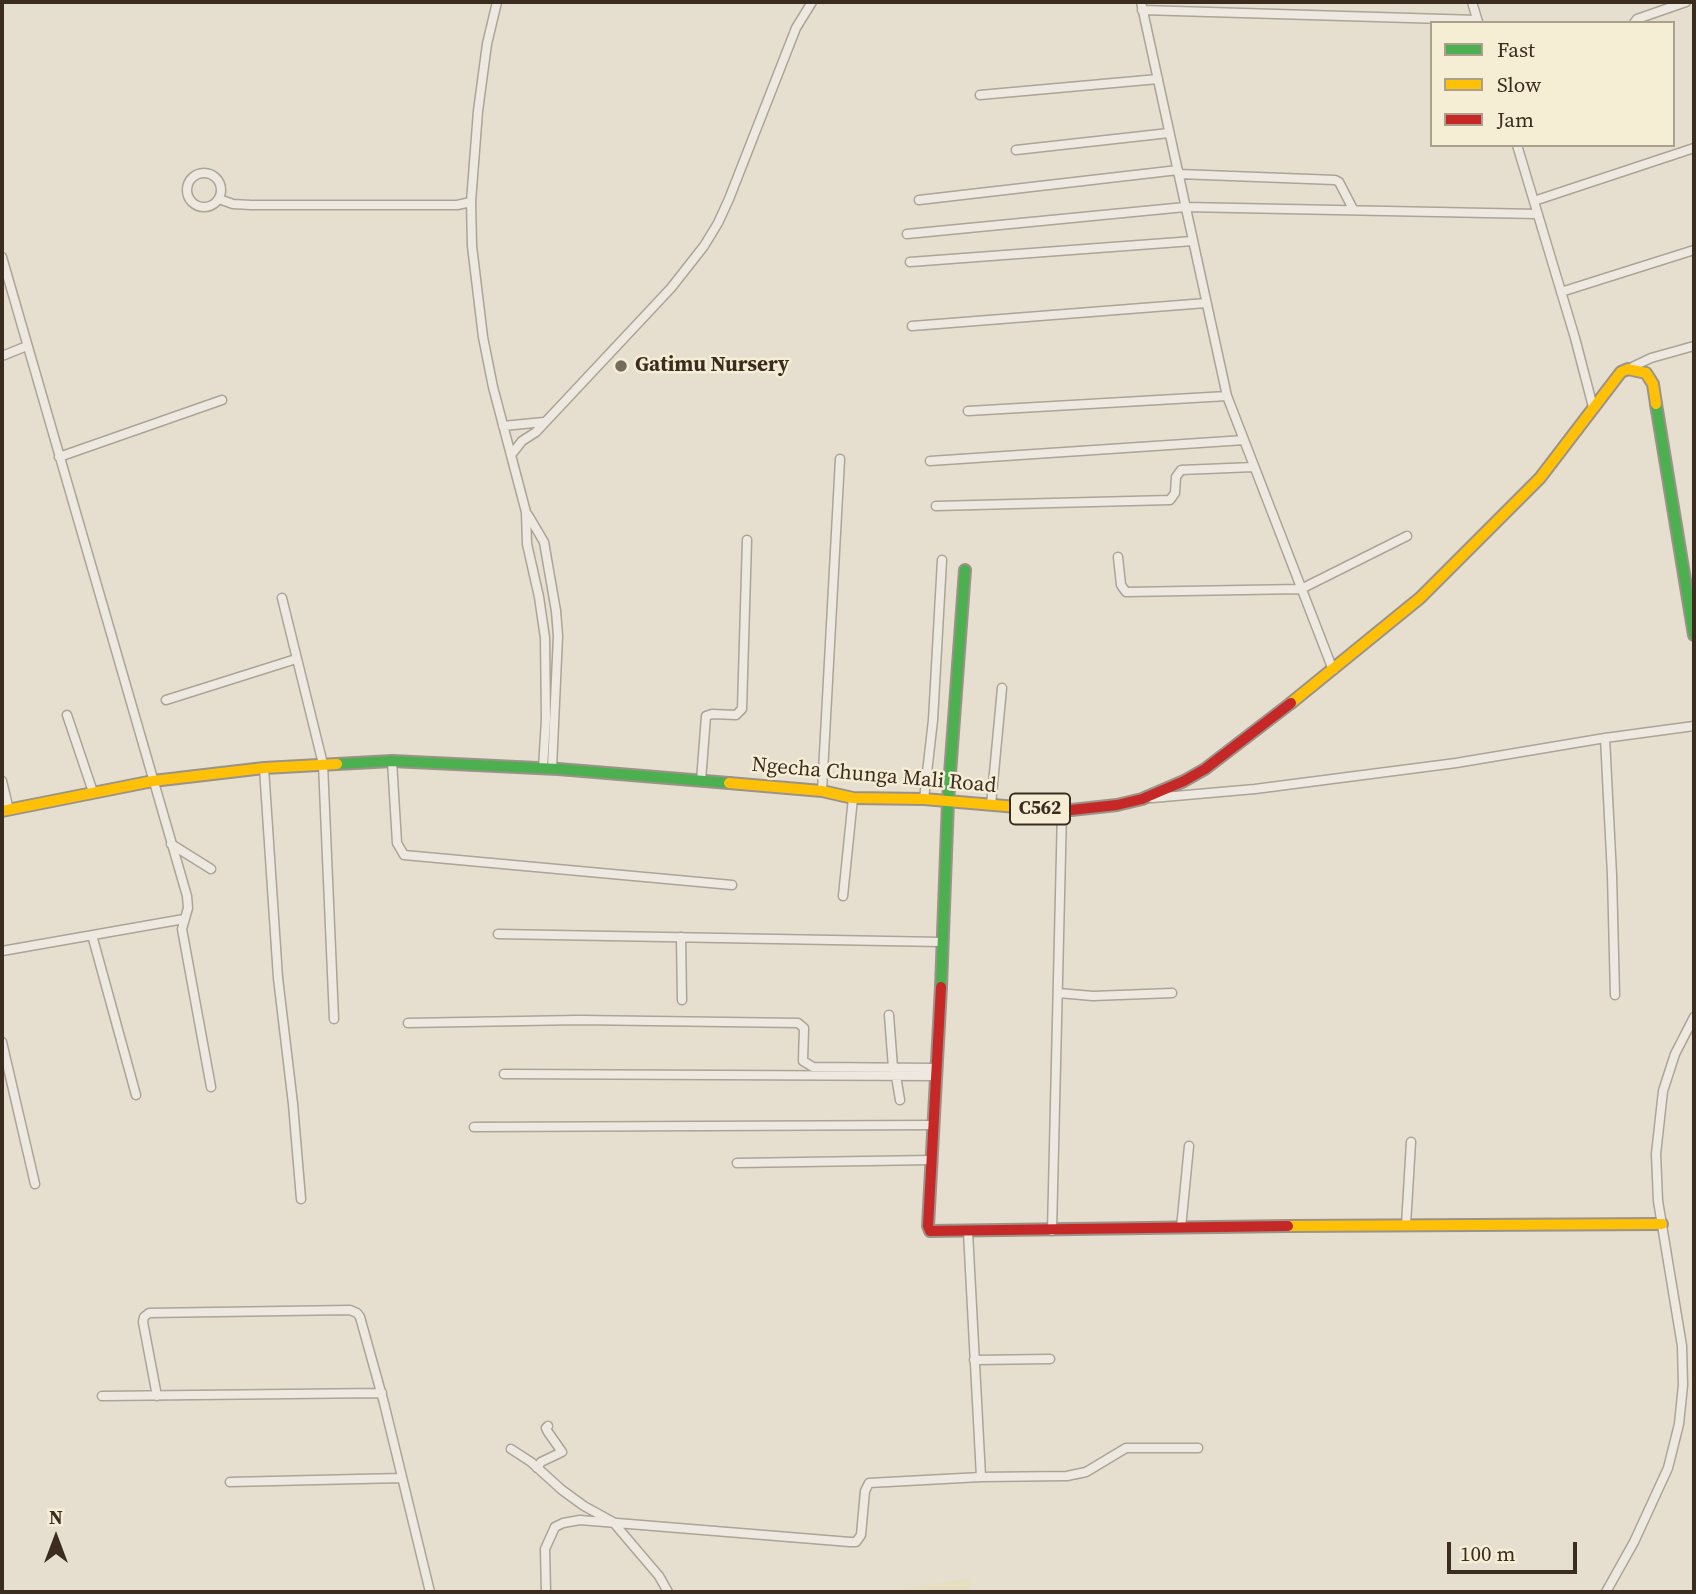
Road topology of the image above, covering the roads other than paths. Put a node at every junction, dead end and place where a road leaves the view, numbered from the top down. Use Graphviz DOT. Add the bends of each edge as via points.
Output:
graph roads {
  1 [pos="496,2"];
  2 [pos="812,2"];
  3 [pos="1472,2"];
  4 [pos="1686,2"];
  5 [pos="1141,6"];
  6 [pos="1478,21"];
  7 [pos="1636,21"];
  8 [pos="1158,79"];
  9 [pos="979,95"];
  10 [pos="1169,133"];
  11 [pos="1518,147"];
  12 [pos="1694,148"];
  13 [pos="1016,150"];
  14 [pos="1178,172"];
  15 [pos="219,199"];
  16 [pos="919,200"];
  17 [pos="1534,201"];
  18 [pos="471,202"];
  19 [pos="1185,207"];
  20 [pos="1353,209"];
  21 [pos="1538,214"];
  22 [pos="907,234"];
  23 [pos="1193,242"];
  24 [pos="1694,250"];
  25 [pos="2,257"];
  26 [pos="910,262"];
  27 [pos="1561,292"];
  28 [pos="1206,303"];
  29 [pos="912,326"];
  30 [pos="27,346"];
  31 [pos="1694,346"];
  32 [pos="2,356"];
  33 [pos="1628,369"];
  34 [pos="1227,396"];
  35 [pos="222,400"];
  36 [pos="1593,407"];
  37 [pos="968,411"];
  38 [pos="544,422"];
  39 [pos="503,426"];
  40 [pos="1244,440"];
  41 [pos="511,456"];
  42 [pos="59,457"];
  43 [pos="840,459"];
  44 [pos="930,461"];
  45 [pos="1254,467"];
  46 [pos="936,506"];
  47 [pos="526,512"];
  48 [pos="1407,536"];
  49 [pos="747,540"];
  50 [pos="1118,557"];
  51 [pos="942,560"];
  52 [pos="965,570"];
  53 [pos="1301,589"];
  54 [pos="282,598"];
  55 [pos="1694,635"];
  56 [pos="296,659"];
  57 [pos="1334,670"];
  58 [pos="1002,688"];
  59 [pos="166,700"];
  60 [pos="67,715"];
  61 [pos="1694,726"];
  62 [pos="1605,738"];
  63 [pos="392,761"];
  64 [pos="323,764"];
  65 [pos="264,768"];
  66 [pos="548,768"];
  67 [pos="2,781"];
  68 [pos="153,781"];
  69 [pos="701,781"];
  70 [pos="822,791"];
  71 [pos="93,792"];
  72 [pos="853,798"];
  73 [pos="924,799"];
  74 [pos="1142,799"];
  75 [pos="948,801"];
  76 [pos="991,804"];
  77 [pos="5,811"];
  78 [pos="1062,811"];
  79 [pos="171,844"];
  80 [pos="211,869"];
  81 [pos="732,886"];
  82 [pos="843,896"];
  83 [pos="184,919"];
  84 [pos="498,934"];
  85 [pos="92,935"];
  86 [pos="681,937"];
  87 [pos="942,942"];
  88 [pos="2,951"];
  89 [pos="1058,993"];
  90 [pos="1172,993"];
  91 [pos="1615,995"];
  92 [pos="682,1000"];
  93 [pos="889,1015"];
  94 [pos="1694,1017"];
  95 [pos="334,1019"];
  96 [pos="408,1023"];
  97 [pos="2,1041"];
  98 [pos="895,1072"];
  99 [pos="937,1072"];
  100 [pos="504,1074"];
  101 [pos="211,1087"];
  102 [pos="136,1095"];
  103 [pos="900,1100"];
  104 [pos="934,1125"];
  105 [pos="474,1127"];
  106 [pos="1411,1142"];
  107 [pos="1189,1146"];
  108 [pos="932,1160"];
  109 [pos="737,1163"];
  110 [pos="36,1184"];
  111 [pos="301,1199"];
  112 [pos="1662,1224"];
  113 [pos="1406,1225"];
  114 [pos="1181,1228"];
  115 [pos="1052,1230"];
  116 [pos="968,1232"];
  117 [pos="1050,1359"];
  118 [pos="974,1360"];
  119 [pos="382,1393"];
  120 [pos="102,1396"];
  121 [pos="157,1396"];
  122 [pos="548,1426"];
  123 [pos="1198,1448"];
  124 [pos="511,1449"];
  125 [pos="537,1468"];
  126 [pos="981,1477"];
  127 [pos="402,1478"];
  128 [pos="230,1482"];
  129 [pos="613,1522"];
  130 [pos="430,1592"];
  131 [pos="546,1592"];
  132 [pos="668,1592"];
  133 [pos="1606,1592"];
  1 -- 18 [label="street" via="478,111"];
  2 -- 38 [label="street" via="796,29 724,211 704,246 689,268"];
  3 -- 6 [label="street"];
  4 -- 7 [label="street"];
  5 -- 6 [label="street"];
  5 -- 8 [label="street"];
  8 -- 9 [label="street"];
  8 -- 10 [label="street"];
  10 -- 13 [label="street"];
  10 -- 14 [label="street"];
  11 -- 17 [label="street"];
  12 -- 17 [label="street"];
  14 -- 16 [label="street"];
  14 -- 19 [label="street"];
  14 -- 20 [label="street" via="1335,180"];
  15 -- 15 [label="street" via="208,207 196,206 188,197 190,180 199,174 215,176 221,186"];
  15 -- 18 [label="street" via="251,205"];
  17 -- 21 [label="street"];
  18 -- 39 [label="street" via="483,337"];
  19 -- 20 [label="street"];
  19 -- 22 [label="street"];
  19 -- 23 [label="street"];
  20 -- 21 [label="street"];
  21 -- 27 [label="street"];
  23 -- 26 [label="street"];
  23 -- 28 [label="street"];
  24 -- 27 [label="street"];
  25 -- 30 [label="street"];
  27 -- 36 [label="street"];
  28 -- 29 [label="street"];
  28 -- 34 [label="street"];
  30 -- 32 [label="street"];
  30 -- 42 [label="street"];
  31 -- 33 [label="street"];
  33 -- 36 [label="main road, Ngecha Chunga Mali Road / C562"];
  33 -- 55 [label="main road" via="1646,373 1653,384"];
  34 -- 37 [label="street"];
  34 -- 40 [label="street"];
  35 -- 42 [label="street"];
  36 -- 57 [label="main road, Ngecha Chunga Mali Road / C562" via="1540,478 1420,598"];
  38 -- 39 [label="street"];
  38 -- 41 [label="street"];
  39 -- 41 [label="street"];
  40 -- 44 [label="street"];
  40 -- 45 [label="street"];
  41 -- 47 [label="street"];
  42 -- 68 [label="street"];
  43 -- 70 [label="street"];
  45 -- 46 [label="street" via="1181,470 1170,500"];
  45 -- 53 [label="street"];
  47 -- 66 [label="street" via="527,544 545,638"];
  47 -- 66 [label="street" via="544,542 556,611"];
  48 -- 53 [label="street"];
  49 -- 69 [label="street" via="742,709 736,715 706,716"];
  50 -- 53 [label="street" via="1126,592"];
  51 -- 73 [label="street"];
  52 -- 75 [label="main road"];
  53 -- 57 [label="street"];
  54 -- 56 [label="street"];
  56 -- 59 [label="street"];
  56 -- 64 [label="street"];
  57 -- 74 [label="main road, Ngecha Chunga Mali Road / C562" via="1205,769"];
  58 -- 76 [label="street"];
  60 -- 71 [label="street"];
  61 -- 62 [label="street"];
  62 -- 74 [label="street" via="1456,763"];
  62 -- 91 [label="street"];
  63 -- 64 [label="main road, Ngecha Chunga Mali Road / C562"];
  63 -- 66 [label="main road, Ngecha Chunga Mali Road / C562"];
  63 -- 81 [label="street" via="397,843 404,855"];
  64 -- 65 [label="main road, Ngecha Chunga Mali Road / C562"];
  64 -- 95 [label="street"];
  65 -- 68 [label="main road, Ngecha Chunga Mali Road / C562"];
  65 -- 111 [label="street" via="278,978"];
  66 -- 69 [label="main road, Ngecha Chunga Mali Road / C562"];
  67 -- 77 [label="street"];
  68 -- 71 [label="main road, Ngecha Chunga Mali Road / C562"];
  68 -- 79 [label="street"];
  69 -- 70 [label="main road, Ngecha Chunga Mali Road / C562"];
  70 -- 72 [label="main road, Ngecha Chunga Mali Road / C562"];
  71 -- 77 [label="main road, Ngecha Chunga Mali Road / C562"];
  72 -- 73 [label="main road, Ngecha Chunga Mali Road / C562"];
  72 -- 82 [label="street"];
  73 -- 75 [label="main road, Ngecha Chunga Mali Road / C562"];
  74 -- 78 [label="main road, Ngecha Chunga Mali Road / C562"];
  75 -- 76 [label="main road, Ngecha Chunga Mali Road / C562"];
  75 -- 87 [label="main road"];
  76 -- 78 [label="main road, Ngecha Chunga Mali Road / C562"];
  78 -- 89 [label="street"];
  79 -- 80 [label="street"];
  79 -- 83 [label="street" via="188,902"];
  83 -- 85 [label="street"];
  83 -- 101 [label="street" via="182,929"];
  84 -- 86 [label="street"];
  85 -- 88 [label="street"];
  85 -- 102 [label="street"];
  86 -- 87 [label="street"];
  86 -- 92 [label="street"];
  87 -- 99 [label="main road"];
  89 -- 90 [label="street"];
  89 -- 115 [label="street"];
  93 -- 98 [label="street"];
  94 -- 112 [label="street" via="1675,1054 1659,1111 1656,1177"];
  96 -- 98 [label="street" via="798,1023 804,1028 806,1065"];
  97 -- 110 [label="street"];
  98 -- 99 [label="street"];
  98 -- 100 [label="street"];
  98 -- 103 [label="street"];
  99 -- 104 [label="main road"];
  104 -- 105 [label="street"];
  104 -- 108 [label="main road"];
  106 -- 113 [label="street"];
  107 -- 114 [label="street"];
  108 -- 109 [label="street"];
  108 -- 116 [label="main road" via="928,1228"];
  112 -- 113 [label="main road"];
  112 -- 133 [label="street" via="1682,1346 1682,1403 1676,1443 1634,1542"];
  113 -- 114 [label="main road"];
  114 -- 115 [label="main road"];
  115 -- 116 [label="main road"];
  116 -- 118 [label="street"];
  117 -- 118 [label="street"];
  118 -- 126 [label="street"];
  119 -- 121 [label="street"];
  119 -- 121 [label="street" via="360,1317 350,1310 149,1313 143,1322"];
  119 -- 127 [label="street"];
  120 -- 121 [label="street"];
  122 -- 125 [label="street" via="562,1451"];
  123 -- 126 [label="street" via="1126,1448 1086,1472 1068,1476"];
  124 -- 125 [label="street"];
  125 -- 129 [label="street" via="583,1506"];
  126 -- 129 [label="street" via="869,1483 863,1529 856,1542"];
  127 -- 128 [label="street"];
  127 -- 130 [label="street"];
  129 -- 131 [label="street" via="580,1520 555,1527 544,1557"];
  129 -- 132 [label="street"];
}
